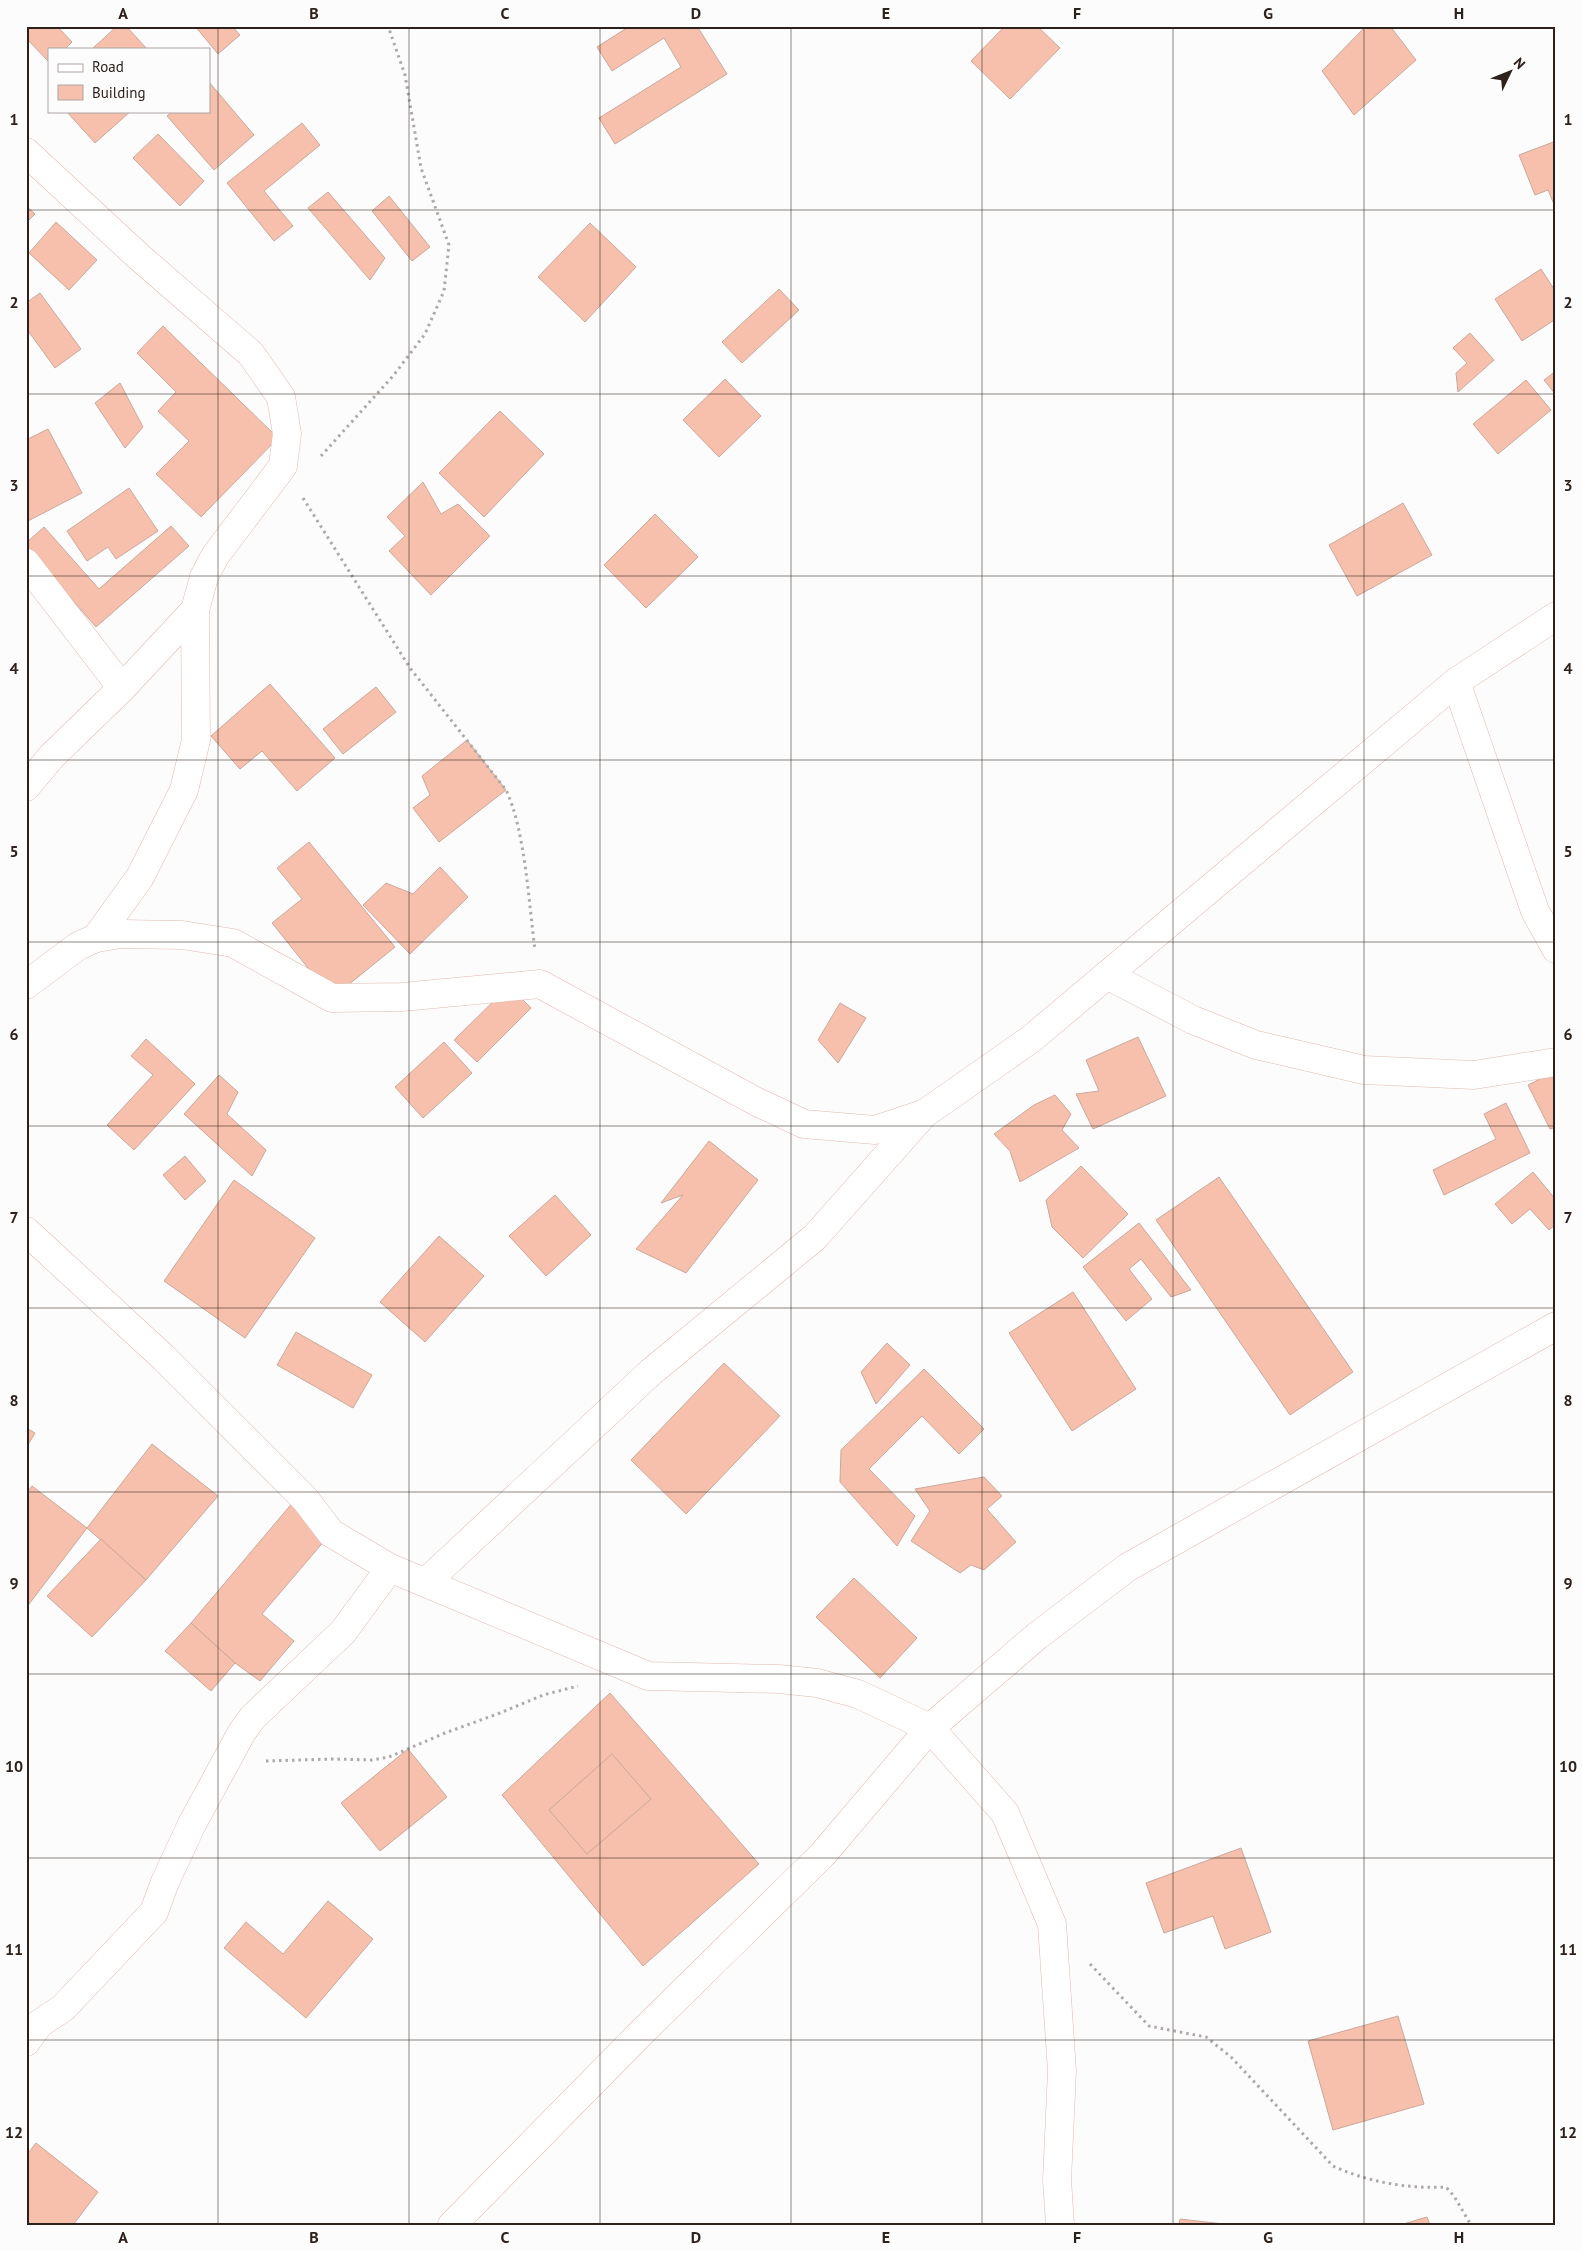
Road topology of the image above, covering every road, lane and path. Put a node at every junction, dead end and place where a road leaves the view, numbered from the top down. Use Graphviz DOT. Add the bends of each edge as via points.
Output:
graph roads {
  1 [pos="388,26"];
  2 [pos="26,152"];
  3 [pos="289,475"];
  4 [pos="26,563"];
  5 [pos="195,610"];
  6 [pos="1556,616"];
  7 [pos="1456,682"];
  8 [pos="122,688"];
  9 [pos="26,787"];
  10 [pos="96,938"];
  11 [pos="1556,949"];
  12 [pos="1107,975"];
  13 [pos="540,984"];
  14 [pos="26,985"];
  15 [pos="1556,1062"];
  16 [pos="924,1114"];
  17 [pos="26,1231"];
  18 [pos="1556,1326"];
  19 [pos="390,1568"];
  20 [pos="426,1582"];
  21 [pos="585,1684"];
  22 [pos="930,1728"];
  23 [pos="227,1762"];
  24 [pos="1052,1924"];
  25 [pos="30,2029"];
  26 [pos="1057,2180"];
  27 [pos="452,2225"];
  28 [pos="1042,2225"];
  29 [pos="1060,2225"];
  30 [pos="1471,2225"];
  1 -- 3 [label="path" via="405,76 421,168 449,244 444,291 425,334 393,376"];
  2 -- 3 [label="street" via="138,256 251,354 282,397"];
  3 -- 5 [label="street" via="215,556 204,577"];
  3 -- 13 [label="path" via="410,668 482,758 511,801 521,847"];
  4 -- 8 [label="street"];
  5 -- 8 [label="street"];
  5 -- 10 [label="street" via="196,740 184,790 140,877"];
  6 -- 7 [label="street"];
  7 -- 11 [label="street" via="1534,911"];
  7 -- 12 [label="street"];
  8 -- 9 [label="street" via="66,741"];
  10 -- 13 [label="street" via="121,934 182,935 233,943 332,998 402,998"];
  10 -- 14 [label="street" via="78,946"];
  12 -- 15 [label="street" via="1193,1020 1256,1045 1364,1070 1474,1075"];
  12 -- 16 [label="street" via="1032,1039"];
  13 -- 16 [label="street" via="757,1102 804,1124 875,1130"];
  16 -- 20 [label="street" via="815,1237 651,1372"];
  17 -- 19 [label="street" via="170,1363 305,1499 331,1533"];
  18 -- 22 [label="street" via="1128,1567 1037,1636"];
  19 -- 20 [label="street"];
  19 -- 23 [label="street" via="343,1632 253,1717"];
  20 -- 22 [label="street" via="648,1676 817,1683 858,1694"];
  21 -- 23 [label="path" via="543,1695 389,1757"];
  22 -- 24 [label="street" via="1005,1813"];
  22 -- 27 [label="street" via="823,1854"];
  23 -- 25 [label="street" via="172,1865 154,1912 63,2008"];
  24 -- 26 [label="street" via="1062,2071"];
  24 -- 30 [label="path" via="1149,2026 1206,2037 1232,2057 1333,2166 1351,2175 1384,2183 1446,2187"];
  26 -- 28 [label="street"];
  26 -- 29 [label="street"];
}
